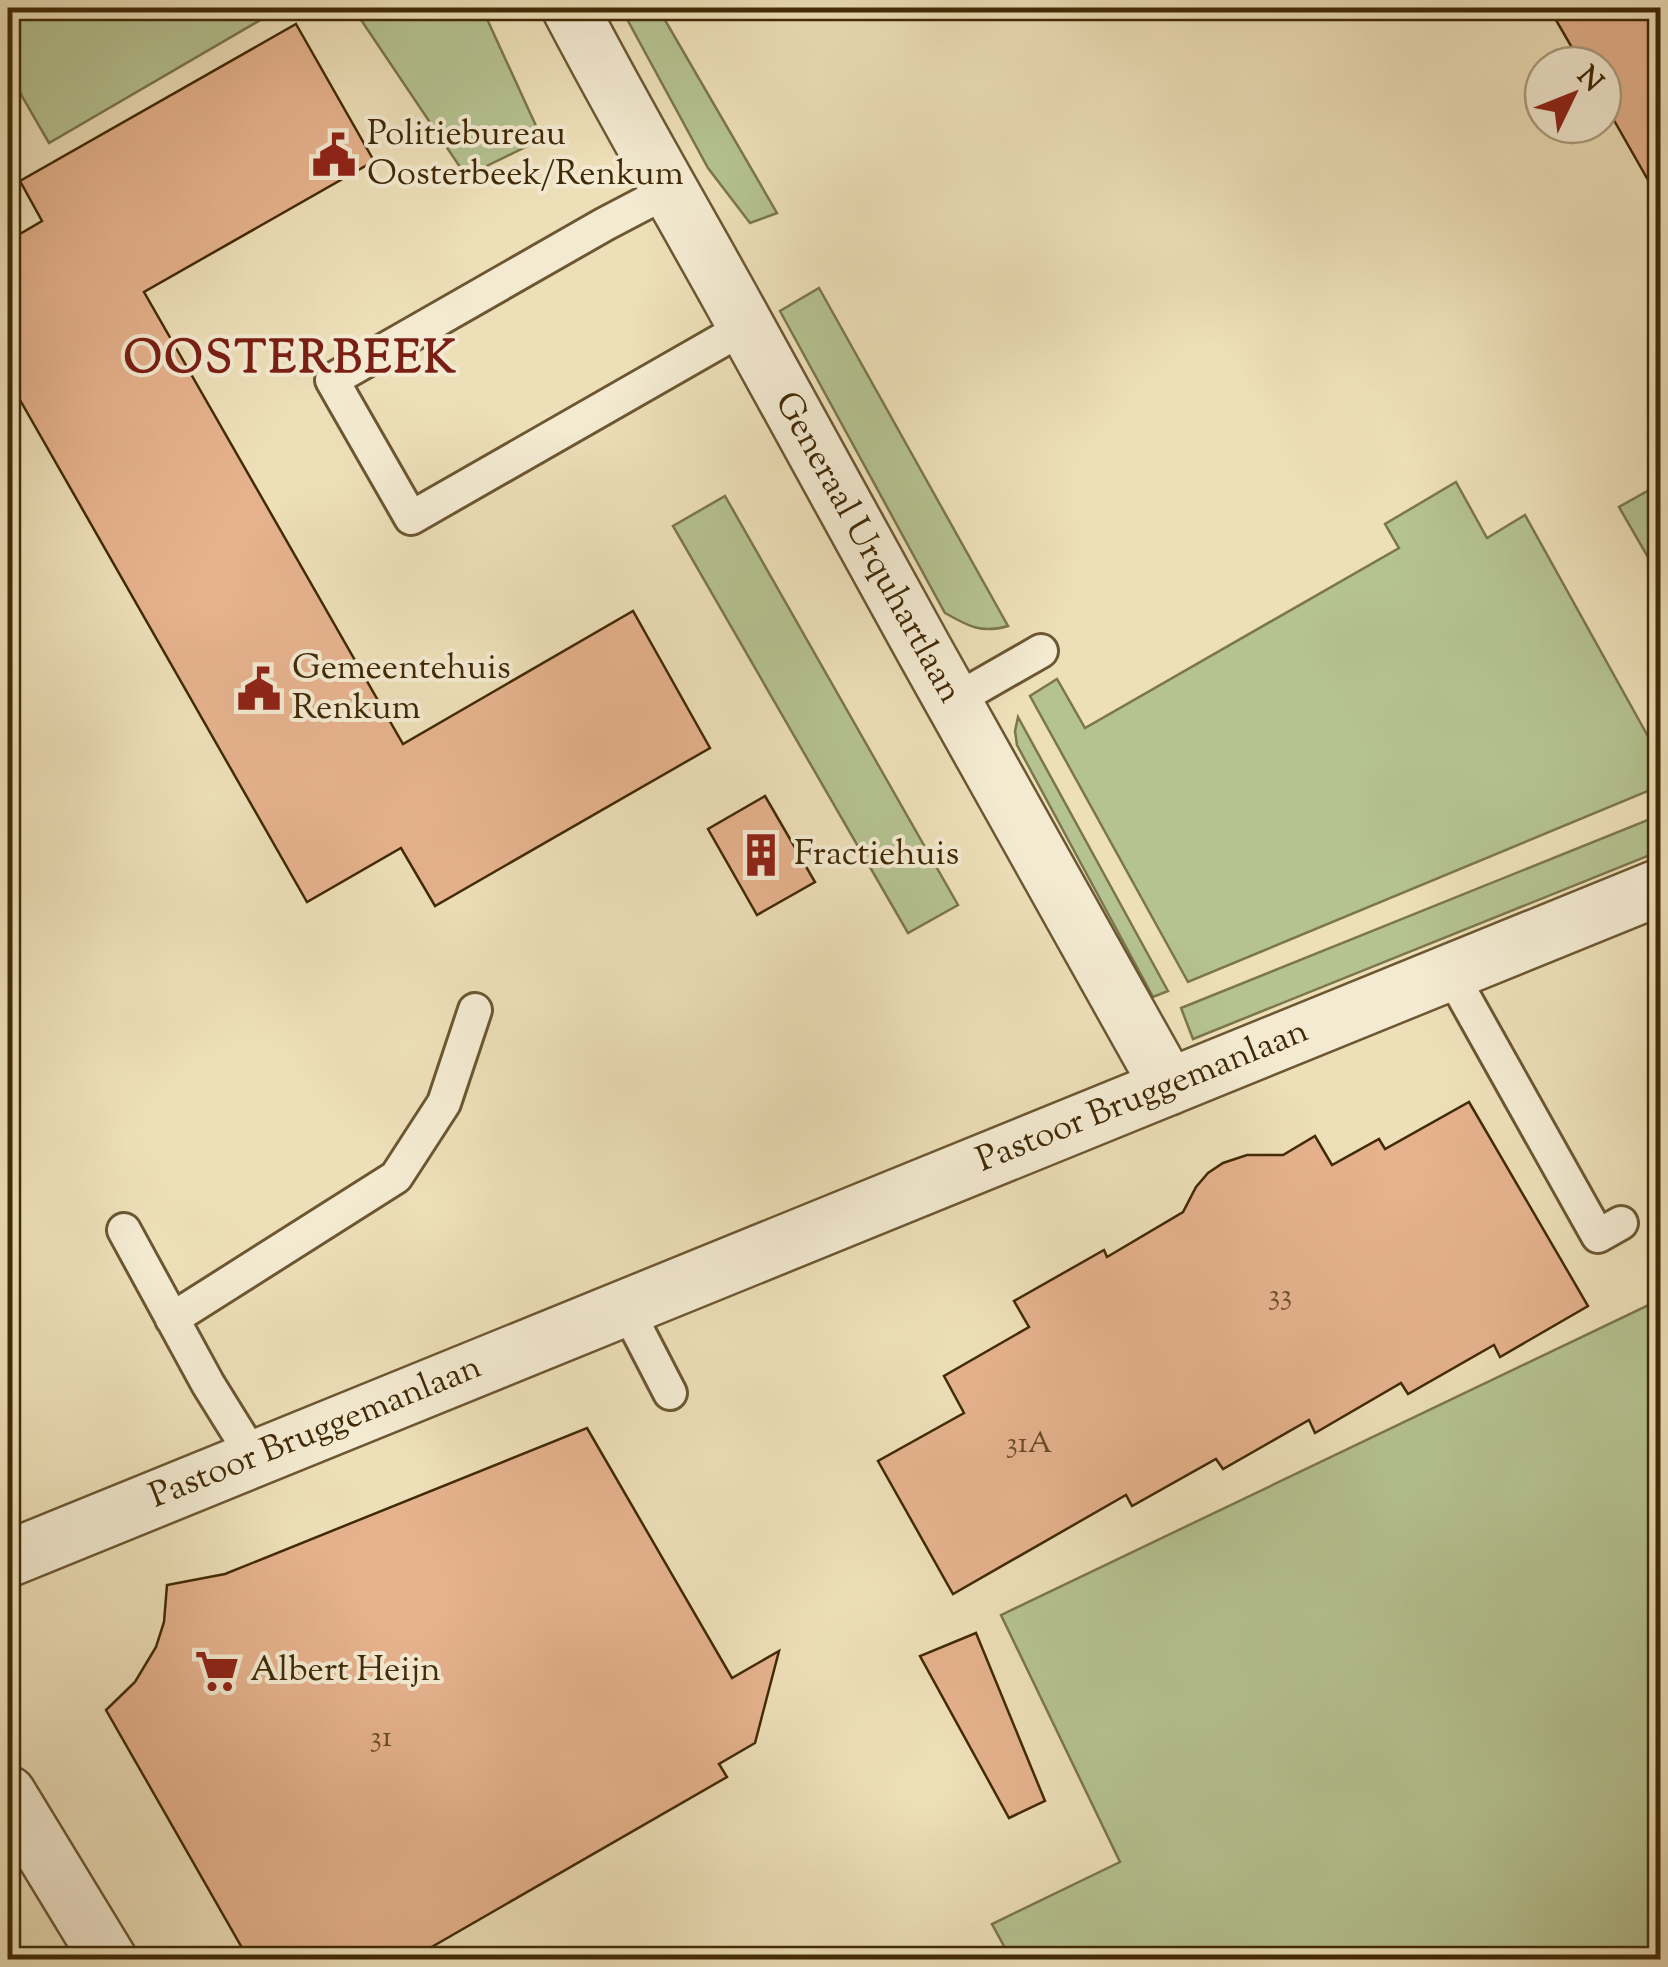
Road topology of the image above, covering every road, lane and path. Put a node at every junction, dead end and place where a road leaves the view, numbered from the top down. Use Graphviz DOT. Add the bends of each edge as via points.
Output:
graph roads {
  1 [pos="570,8"];
  2 [pos="668,191"];
  3 [pos="745,327"];
  4 [pos="1041,651"];
  5 [pos="952,702"];
  6 [pos="1660,887"];
  7 [pos="1450,972"];
  8 [pos="474,1010"];
  9 [pos="1169,1087"];
  10 [pos="1621,1223"];
  11 [pos="124,1230"];
  12 [pos="625,1306"];
  13 [pos="172,1319"];
  14 [pos="670,1392"];
  15 [pos="254,1458"];
  16 [pos="8,1559"];
  17 [pos="8,1794"];
  18 [pos="109,1960"];
  1 -- 2 [label="street, Generaal Urquhartlaan"];
  2 -- 3 [label="street, Generaal Urquhartlaan"];
  2 -- 3 [label="lane" via="332,380 411,518"];
  3 -- 5 [label="street, Generaal Urquhartlaan"];
  4 -- 5 [label="lane"];
  5 -- 9 [label="street, Generaal Urquhartlaan"];
  6 -- 7 [label="street, Pastoor Bruggemanlaan"];
  7 -- 9 [label="street, Pastoor Bruggemanlaan"];
  7 -- 10 [label="lane" via="1598,1236"];
  8 -- 13 [label="lane" via="444,1103 396,1177"];
  9 -- 12 [label="street, Pastoor Bruggemanlaan"];
  11 -- 13 [label="lane"];
  12 -- 14 [label="lane"];
  12 -- 15 [label="street, Pastoor Bruggemanlaan"];
  13 -- 15 [label="lane"];
  15 -- 16 [label="street, Pastoor Bruggemanlaan"];
  17 -- 18 [label="street"];
}
